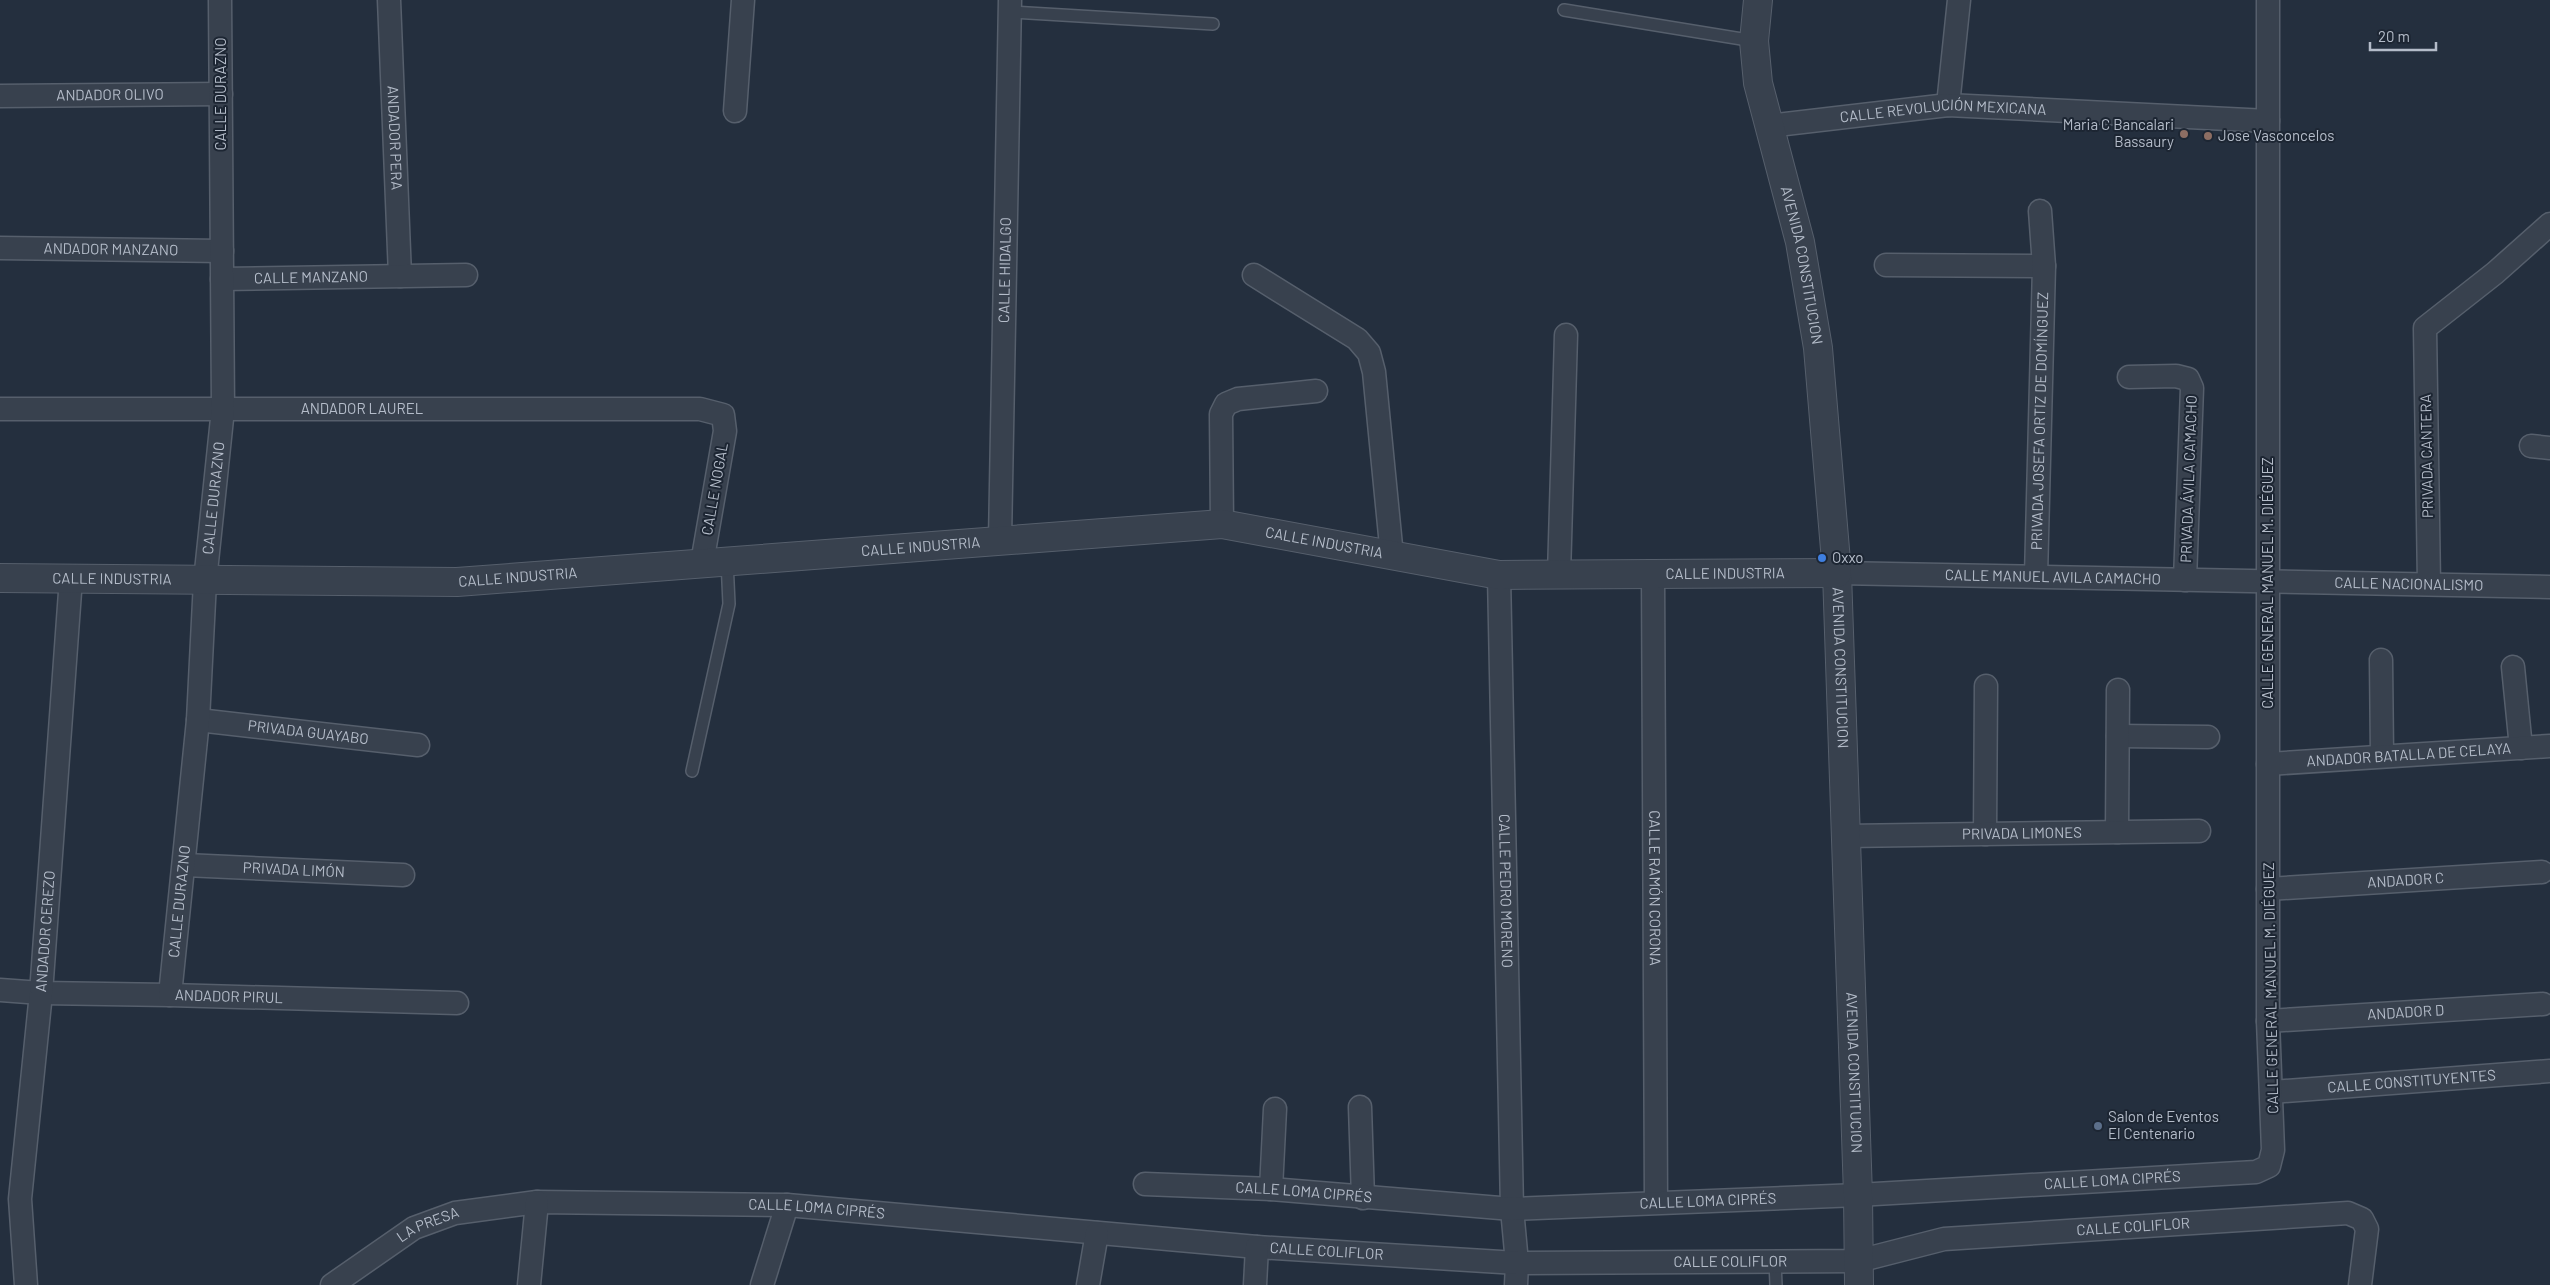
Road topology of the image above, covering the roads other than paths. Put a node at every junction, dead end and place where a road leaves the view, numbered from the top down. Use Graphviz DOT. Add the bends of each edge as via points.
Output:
graph roads {
  1 [pos="220,0"];
  2 [pos="389,0"];
  3 [pos="743,0"];
  4 [pos="1758,0"];
  5 [pos="1959,0"];
  6 [pos="2268,0"];
  7 [pos="1010,6"];
  8 [pos="1564,10"];
  9 [pos="1213,24"];
  10 [pos="1754,41"];
  11 [pos="221,94"];
  12 [pos="0,96"];
  13 [pos="1948,105"];
  14 [pos="735,111"];
  15 [pos="2268,121"];
  16 [pos="1768,126"];
  17 [pos="2040,211"];
  18 [pos="2550,224"];
  19 [pos="0,248"];
  20 [pos="222,251"];
  21 [pos="1886,265"];
  22 [pos="2044,266"];
  23 [pos="466,275"];
  24 [pos="1254,275"];
  25 [pos="400,276"];
  26 [pos="222,279"];
  27 [pos="1566,335"];
  28 [pos="2129,378"];
  29 [pos="1316,391"];
  30 [pos="0,409"];
  31 [pos="223,409"];
  32 [pos="723,415"];
  33 [pos="1222,524"];
  34 [pos="1000,540"];
  35 [pos="1392,556"];
  36 [pos="715,562"];
  37 [pos="1838,573"];
  38 [pos="1653,574"];
  39 [pos="1499,575"];
  40 [pos="1559,575"];
  41 [pos="2036,576"];
  42 [pos="0,578"];
  43 [pos="71,578"];
  44 [pos="205,580"];
  45 [pos="2185,580"];
  46 [pos="2268,581"];
  47 [pos="2430,584"];
  48 [pos="2550,587"];
  49 [pos="2381,660"];
  50 [pos="2513,667"];
  51 [pos="1986,686"];
  52 [pos="2118,690"];
  53 [pos="198,720"];
  54 [pos="2118,736"];
  55 [pos="2208,737"];
  56 [pos="418,745"];
  57 [pos="2550,746"];
  58 [pos="2521,748"];
  59 [pos="2382,756"];
  60 [pos="2268,764"];
  61 [pos="692,771"];
  62 [pos="2199,831"];
  63 [pos="2117,832"];
  64 [pos="1985,834"];
  65 [pos="1846,836"];
  66 [pos="185,865"];
  67 [pos="2542,872"];
  68 [pos="403,875"];
  69 [pos="2268,889"];
  70 [pos="0,990"];
  71 [pos="41,994"];
  72 [pos="170,995"];
  73 [pos="457,1003"];
  74 [pos="2543,1004"];
  75 [pos="2268,1021"];
  76 [pos="2550,1071"];
  77 [pos="2272,1092"];
  78 [pos="1360,1107"];
  79 [pos="1275,1109"];
  80 [pos="2269,1166"];
  81 [pos="1145,1184"];
  82 [pos="1271,1189"];
  83 [pos="1858,1195"];
  84 [pos="1363,1198"];
  85 [pos="1656,1201"];
  86 [pos="537,1202"];
  87 [pos="787,1205"];
  88 [pos="1512,1209"];
  89 [pos="1097,1232"];
  90 [pos="1257,1247"];
  91 [pos="1775,1261"];
  92 [pos="1858,1273"];
  93 [pos="1516,1274"];
  94 [pos="26,1285"];
  95 [pos="332,1285"];
  96 [pos="529,1285"];
  97 [pos="762,1285"];
  98 [pos="1088,1285"];
  99 [pos="1255,1285"];
  100 [pos="1776,1285"];
  101 [pos="2360,1285"];
  1 -- 11 [label="street, CALLE DURAZNO"];
  2 -- 25 [label="street, ANDADOR PERA"];
  3 -- 14 [label="street"];
  4 -- 10 [label="street, AVENIDA CONSTITUCION"];
  5 -- 13 [label="street"];
  6 -- 15 [label="street, CALLE GENERAL MANUEL M. DIÉGUEZ"];
  7 -- 9 [label="lane"];
  7 -- 34 [label="street, CALLE HIDALGO"];
  8 -- 10 [label="lane"];
  10 -- 16 [label="street, AVENIDA CONSTITUCION" via="1758,83"];
  11 -- 12 [label="street, ANDADOR OLIVO"];
  11 -- 20 [label="street, CALLE DURAZNO"];
  13 -- 15 [label="street, CALLE REVOLUCIÓN MEXICANA"];
  13 -- 16 [label="street, CALLE REVOLUCIÓN MEXICANA"];
  15 -- 46 [label="street, CALLE GENERAL MANUEL M. DIÉGUEZ"];
  16 -- 37 [label="street, AVENIDA CONSTITUCION" via="1800,242 1818,348"];
  17 -- 22 [label="street, PRIVADA JOSEFA ORTIZ DE DOMÍNGUEZ"];
  18 -- 47 [label="street, PRIVADA CANTERA" via="2425,328"];
  19 -- 20 [label="street, ANDADOR MANZANO"];
  20 -- 26 [label="street, CALLE DURAZNO"];
  21 -- 22 [label="street"];
  22 -- 41 [label="street, PRIVADA JOSEFA ORTIZ DE DOMÍNGUEZ"];
  23 -- 25 [label="street, CALLE MANZANO"];
  24 -- 35 [label="street" via="1357,339 1369,353 1374,372"];
  25 -- 26 [label="street, CALLE MANZANO"];
  26 -- 31 [label="street, CALLE DURAZNO"];
  27 -- 40 [label="street"];
  28 -- 45 [label="street, PRIVADA ÁVILA CAMACHO" via="2176,376 2188,379 2192,388"];
  29 -- 33 [label="street" via="1238,398 1226,404 1221,414"];
  30 -- 31 [label="street, ANDADOR LAUREL"];
  31 -- 32 [label="street, ANDADOR LAUREL" via="700,409"];
  31 -- 44 [label="street, CALLE DURAZNO"];
  32 -- 36 [label="street, CALLE NOGAL" via="725,431"];
  33 -- 34 [label="street, CALLE INDUSTRIA"];
  33 -- 35 [label="street, CALLE INDUSTRIA"];
  34 -- 36 [label="street, CALLE INDUSTRIA"];
  35 -- 39 [label="street, CALLE INDUSTRIA"];
  36 -- 44 [label="street, CALLE INDUSTRIA" via="456,582"];
  36 -- 61 [label="lane" via="729,604"];
  37 -- 38 [label="street, CALLE INDUSTRIA"];
  37 -- 41 [label="street, CALLE MANUEL AVILA CAMACHO"];
  37 -- 65 [label="street, AVENIDA CONSTITUCION"];
  38 -- 40 [label="street, CALLE INDUSTRIA"];
  38 -- 85 [label="street, CALLE RAMÓN CORONA"];
  39 -- 40 [label="street, CALLE INDUSTRIA"];
  39 -- 88 [label="street, CALLE PEDRO MORENO"];
  41 -- 45 [label="street, CALLE MANUEL AVILA CAMACHO"];
  42 -- 43 [label="street, CALLE INDUSTRIA"];
  43 -- 44 [label="street, CALLE INDUSTRIA"];
  43 -- 71 [label="street, ANDADOR CEREZO"];
  44 -- 53 [label="street, CALLE DURAZNO"];
  45 -- 46 [label="street, CALLE MANUEL AVILA CAMACHO"];
  46 -- 47 [label="street, CALLE NACIONALISMO"];
  46 -- 60 [label="street, CALLE GENERAL MANUEL M. DIÉGUEZ"];
  47 -- 48 [label="street, CALLE NACIONALISMO"];
  49 -- 59 [label="street"];
  50 -- 58 [label="street"];
  51 -- 64 [label="street"];
  52 -- 54 [label="street"];
  53 -- 56 [label="street, PRIVADA GUAYABO"];
  53 -- 66 [label="street, CALLE DURAZNO"];
  54 -- 55 [label="street"];
  54 -- 63 [label="street"];
  57 -- 58 [label="street, ANDADOR BATALLA DE CELAYA"];
  58 -- 59 [label="street, ANDADOR BATALLA DE CELAYA"];
  59 -- 60 [label="street, ANDADOR BATALLA DE CELAYA"];
  60 -- 69 [label="street, CALLE GENERAL MANUEL M. DIÉGUEZ"];
  62 -- 63 [label="street, PRIVADA LIMONES"];
  63 -- 64 [label="street, PRIVADA LIMONES"];
  64 -- 65 [label="street, PRIVADA LIMONES"];
  65 -- 83 [label="street, AVENIDA CONSTITUCION"];
  66 -- 68 [label="street, PRIVADA LIMÓN"];
  66 -- 72 [label="street, CALLE DURAZNO"];
  67 -- 69 [label="street, ANDADOR C"];
  69 -- 75 [label="street, CALLE GENERAL MANUEL M. DIÉGUEZ"];
  70 -- 71 [label="street, ANDADOR PIRUL"];
  71 -- 72 [label="street, ANDADOR PIRUL"];
  71 -- 94 [label="street, ANDADOR CEREZO" via="20,1200"];
  72 -- 73 [label="street, ANDADOR PIRUL"];
  74 -- 75 [label="street, ANDADOR D"];
  75 -- 77 [label="street, CALLE GENERAL MANUEL M. DIÉGUEZ"];
  76 -- 77 [label="street, CALLE CONSTITUYENTES"];
  77 -- 80 [label="street, CALLE GENERAL MANUEL M. DIÉGUEZ" via="2274,1150"];
  78 -- 84 [label="street"];
  79 -- 82 [label="street"];
  80 -- 83 [label="street, CALLE LOMA CIPRÉS" via="2256,1172"];
  81 -- 82 [label="street, CALLE LOMA CIPRÉS"];
  82 -- 84 [label="street, CALLE LOMA CIPRÉS"];
  83 -- 85 [label="street, CALLE LOMA CIPRÉS"];
  83 -- 92 [label="street, AVENIDA CONSTITUCION"];
  84 -- 88 [label="street, CALLE LOMA CIPRÉS"];
  85 -- 88 [label="street, CALLE LOMA CIPRÉS"];
  86 -- 87 [label="street, CALLE LOMA CIPRÉS"];
  86 -- 95 [label="street, LA PRESA" via="455,1213 414,1228"];
  86 -- 96 [label="street"];
  87 -- 89 [label="street, CALLE LOMA CIPRÉS"];
  87 -- 97 [label="street"];
  88 -- 93 [label="street, CALLE PEDRO MORENO"];
  89 -- 90 [label="street, CALLE COLIFLOR"];
  89 -- 98 [label="street"];
  90 -- 93 [label="street, CALLE COLIFLOR"];
  90 -- 99 [label="street"];
  91 -- 92 [label="street, CALLE COLIFLOR"];
  91 -- 93 [label="street, CALLE COLIFLOR"];
  91 -- 100 [label="lane"];
  92 -- 101 [label="street, CALLE COLIFLOR" via="1944,1238 2348,1213 2362,1219 2367,1229"];
}
